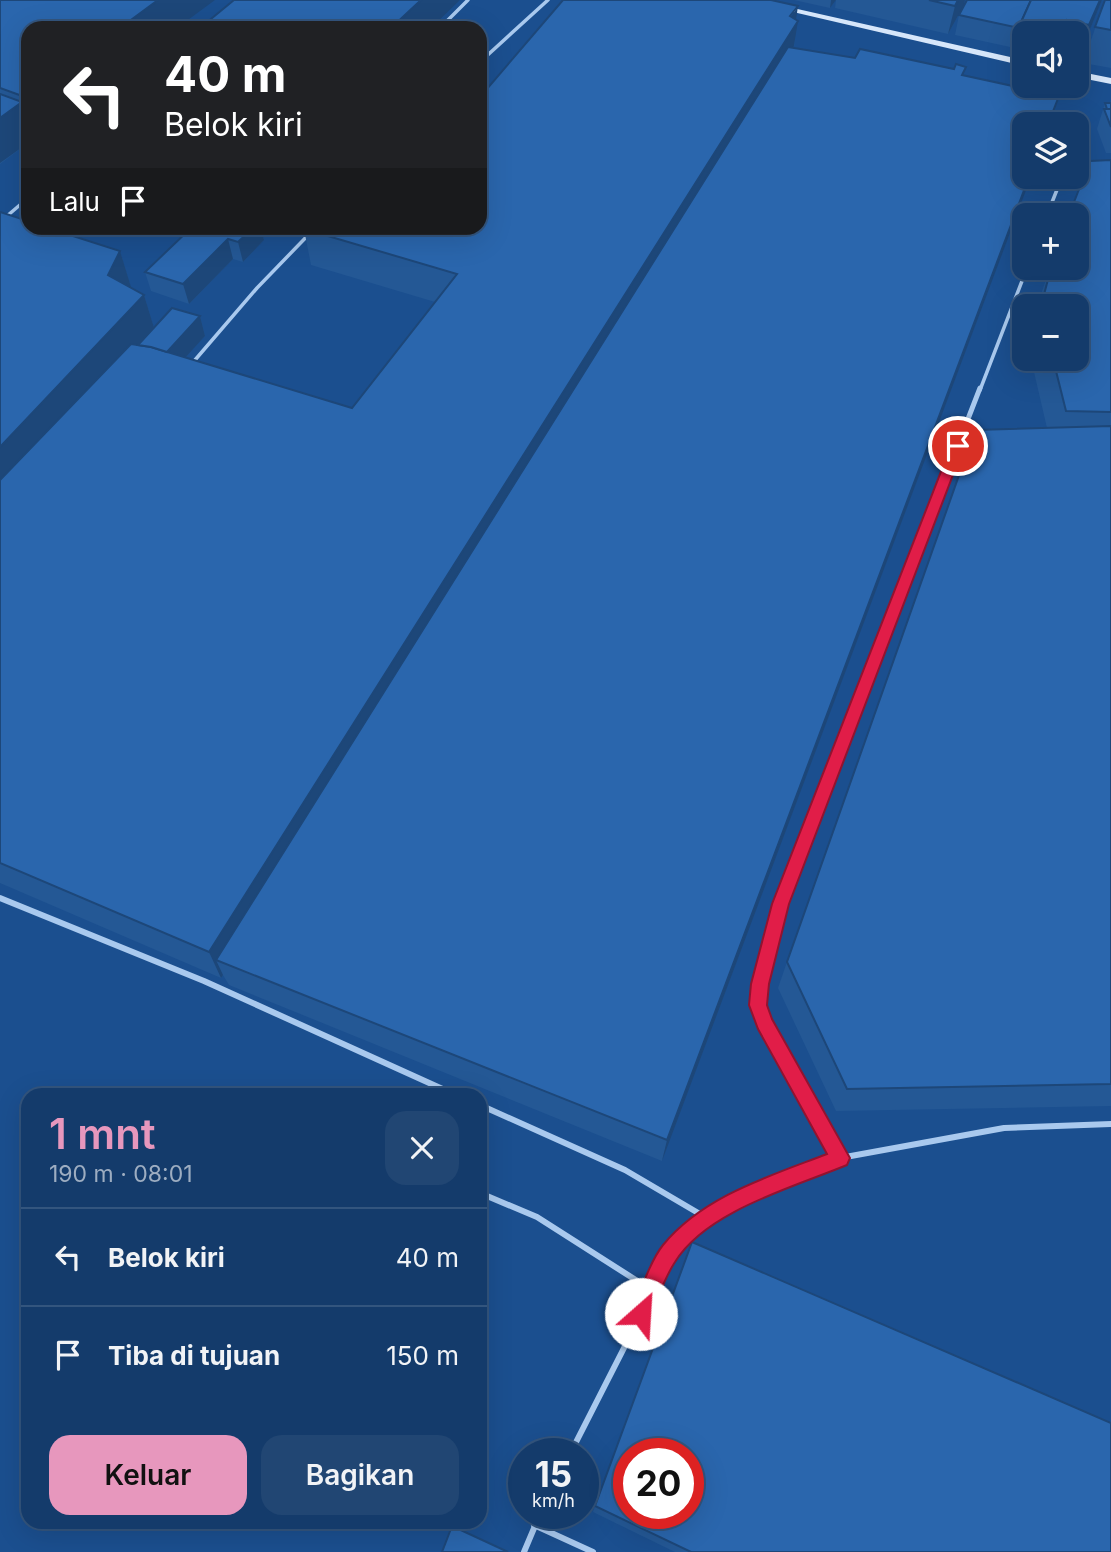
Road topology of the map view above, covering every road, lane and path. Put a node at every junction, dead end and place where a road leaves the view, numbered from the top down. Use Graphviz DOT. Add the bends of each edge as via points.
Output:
graph roads {
  1 [pos="468,0"];
  2 [pos="548,0"];
  3 [pos="746,0"];
  4 [pos="447,21"];
  5 [pos="487,56"];
  6 [pos="1012,60"];
  7 [pos="1089,77"];
  8 [pos="1111,81"];
  9 [pos="21,204"];
  10 [pos="0,222"];
  11 [pos="309,235"];
  12 [pos="1022,280"];
  13 [pos="195,367"];
  14 [pos="0,898"];
  15 [pos="440,1088"];
  16 [pos="487,1108"];
  17 [pos="1111,1124"];
  18 [pos="840,1158"];
  19 [pos="487,1196"];
  20 [pos="705,1217"];
  21 [pos="653,1291"];
  22 [pos="578,1438"];
  23 [pos="533,1529"];
  24 [pos="543,1529"];
  25 [pos="524,1552"];
  26 [pos="593,1552"];
  1 -- 4 [label="lane"];
  2 -- 5 [label="lane"];
  3 -- 6 [label="street"];
  7 -- 8 [label="street"];
  9 -- 10 [label="lane"];
  11 -- 13 [label="lane" via="248,298 192,363"];
  12 -- 18 [label="lane" via="780,904 760,984 758,1005 765,1023"];
  14 -- 15 [label="lane" via="204,981"];
  16 -- 20 [label="lane" via="625,1170"];
  17 -- 18 [label="lane" via="1004,1128"];
  18 -- 20 [label="lane"];
  19 -- 21 [label="lane" via="537,1217"];
  20 -- 21 [label="lane" via="668,1254"];
  21 -- 22 [label="lane"];
  23 -- 25 [label="lane"];
  24 -- 26 [label="lane"];
}
